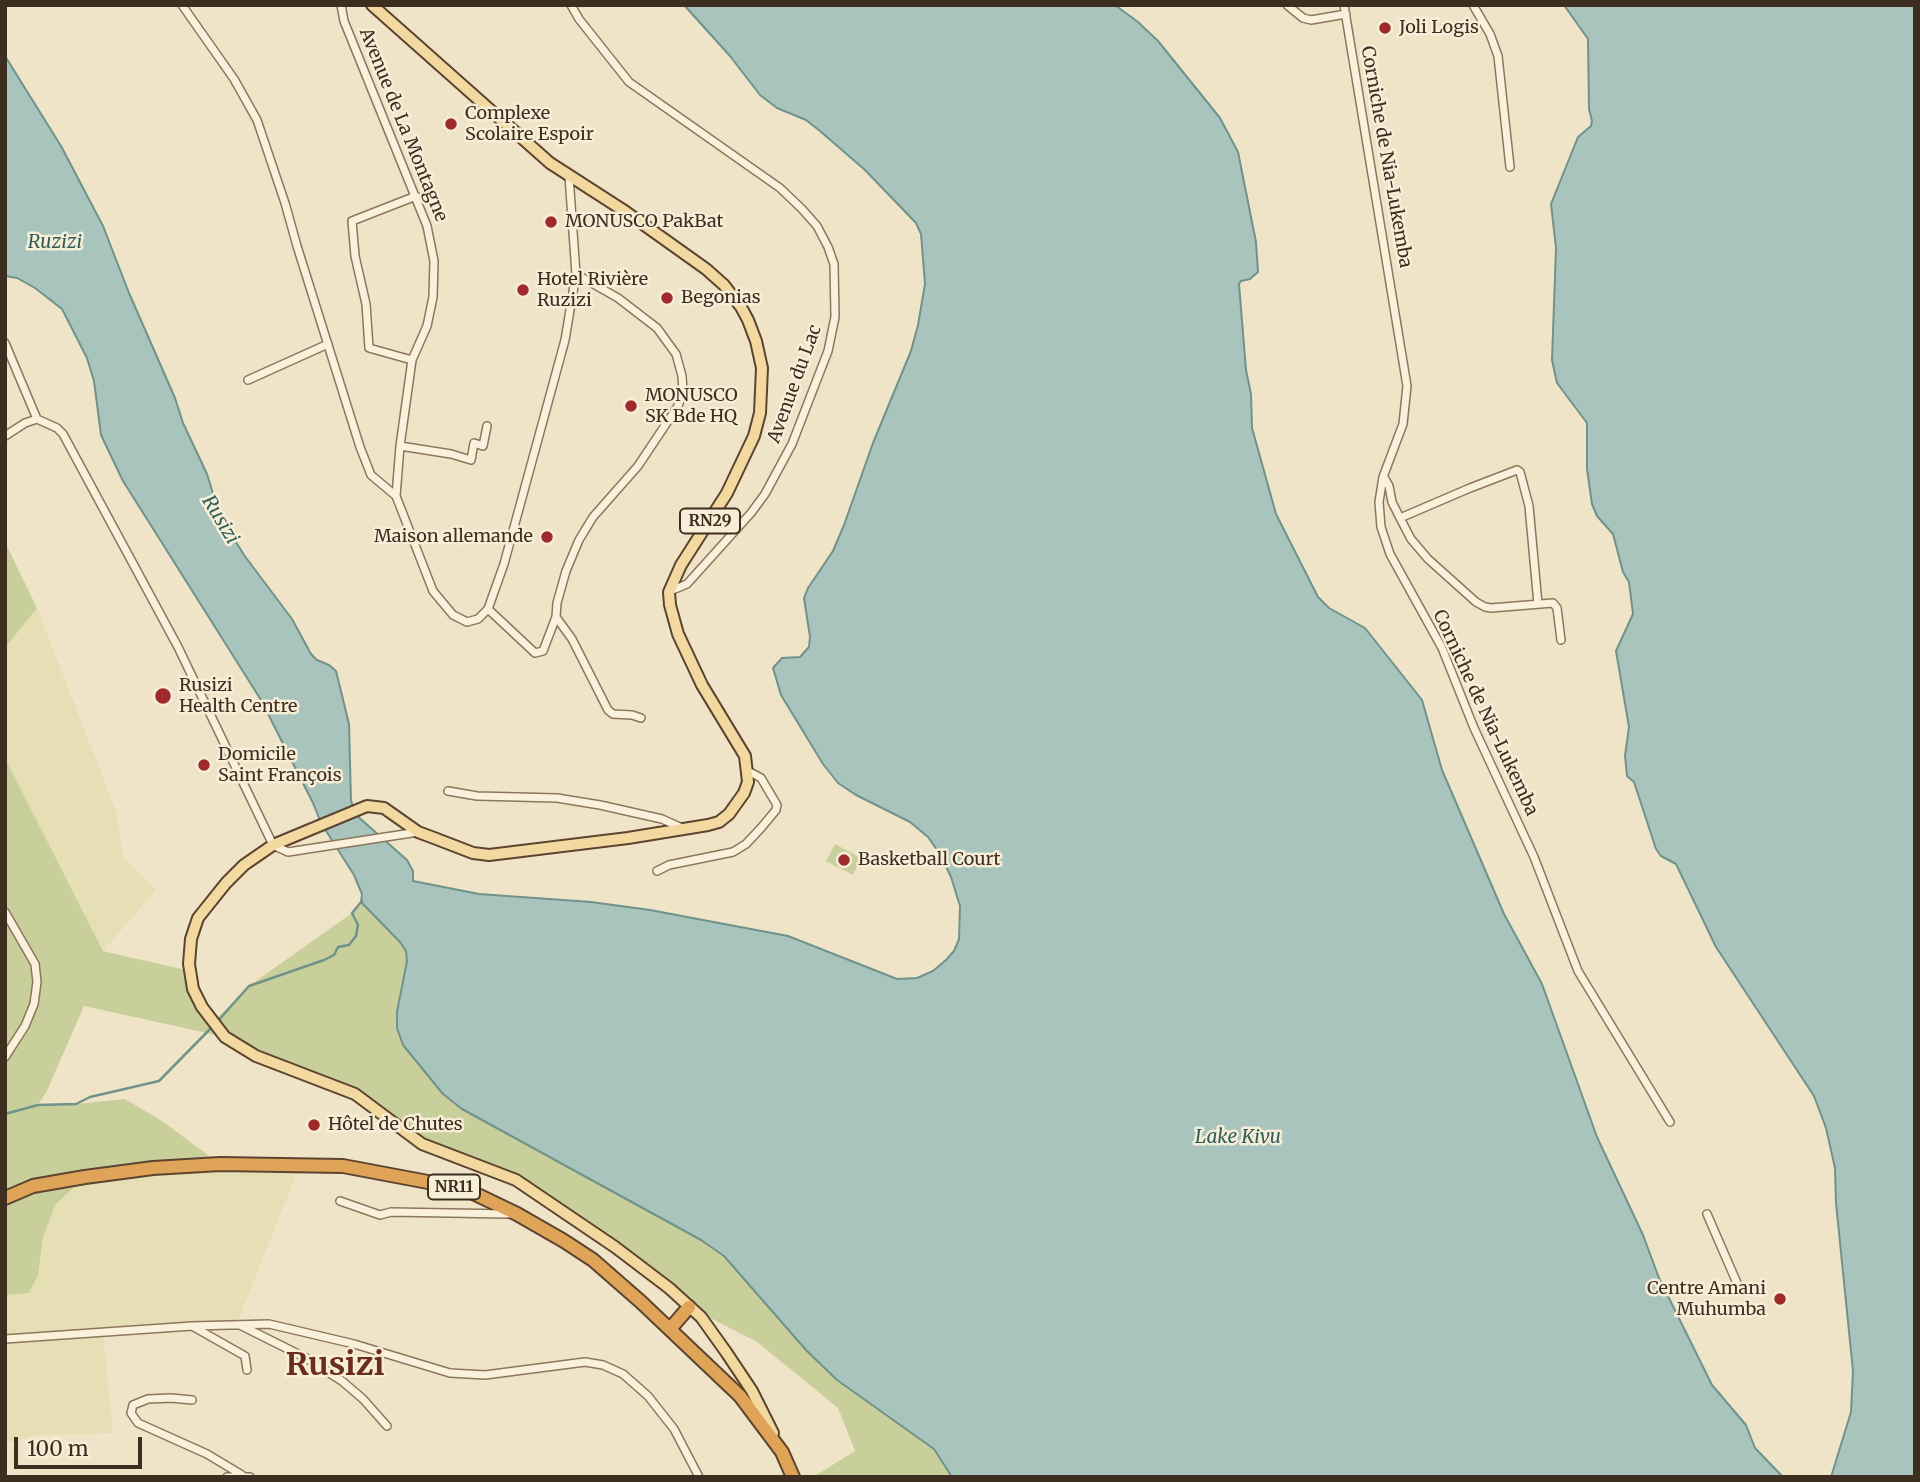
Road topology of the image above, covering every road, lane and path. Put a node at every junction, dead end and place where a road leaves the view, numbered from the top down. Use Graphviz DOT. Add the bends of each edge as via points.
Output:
graph roads {
  1 [pos="182,5"];
  2 [pos="341,5"];
  3 [pos="372,5"];
  4 [pos="572,5"];
  5 [pos="1286,5"];
  6 [pos="1473,5"];
  7 [pos="1345,10"];
  8 [pos="1510,167"];
  9 [pos="569,176"];
  10 [pos="416,196"];
  11 [pos="576,274"];
  12 [pos="5,343"];
  13 [pos="328,344"];
  14 [pos="412,360"];
  15 [pos="248,380"];
  16 [pos="37,419"];
  17 [pos="487,426"];
  18 [pos="5,436"];
  19 [pos="400,446"];
  20 [pos="1383,477"];
  21 [pos="396,496"];
  22 [pos="1400,518"];
  23 [pos="669,592"];
  24 [pos="1538,604"];
  25 [pos="488,609"];
  26 [pos="556,617"];
  27 [pos="1561,640"];
  28 [pos="641,718"];
  29 [pos="748,771"];
  30 [pos="448,791"];
  31 [pos="685,829"];
  32 [pos="418,832"];
  33 [pos="273,845"];
  34 [pos="657,871"];
  35 [pos="5,912"];
  36 [pos="5,1057"];
  37 [pos="1670,1122"];
  38 [pos="5,1198"];
  39 [pos="340,1201"];
  40 [pos="517,1214"];
  41 [pos="1707,1214"];
  42 [pos="1740,1290"];
  43 [pos="689,1307"];
  44 [pos="237,1323"];
  45 [pos="192,1325"];
  46 [pos="670,1329"];
  47 [pos="5,1339"];
  48 [pos="247,1370"];
  49 [pos="192,1400"];
  50 [pos="387,1426"];
  51 [pos="782,1452"];
  52 [pos="246,1476"];
  53 [pos="227,1477"];
  54 [pos="699,1477"];
  55 [pos="793,1477"];
  1 -- 13 [label="street" via="257,120"];
  2 -- 10 [label="street, Avenue de La Montagne"];
  3 -- 9 [label="main road, RN29"];
  4 -- 23 [label="street, Avenue du Lac" via="629,82 780,188 802,209 817,226 834,264 835,317 828,351 787,456 751,513 687,584"];
  5 -- 7 [label="street" via="1311,20"];
  6 -- 8 [label="street" via="1498,56"];
  7 -- 20 [label="street, Corniche de Nia-Lukemba" via="1408,386 1403,424"];
  9 -- 11 [label="street"];
  9 -- 23 [label="main road, RN29" via="706,270 741,307 756,341 763,390 754,436 727,494"];
  10 -- 14 [label="street, Avenue de La Montagne" via="430,237 435,275 427,326"];
  10 -- 14 [label="street" via="352,221 369,348"];
  11 -- 25 [label="street" via="539,442"];
  11 -- 26 [label="street" via="657,328 676,354 684,392 638,466 584,531 566,571"];
  12 -- 16 [label="street"];
  13 -- 15 [label="street"];
  13 -- 21 [label="street" via="371,475"];
  14 -- 19 [label="street, Avenue de La Montagne"];
  16 -- 18 [label="street"];
  16 -- 33 [label="street" via="57,428 68,441 178,647"];
  17 -- 19 [label="street" via="483,446 474,443 471,460"];
  19 -- 21 [label="street, Avenue de La Montagne"];
  20 -- 22 [label="street"];
  20 -- 37 [label="street, Corniche de Nia-Lukemba" via="1381,527 1390,554 1442,648 1534,857 1578,971"];
  21 -- 25 [label="street, Avenue de La Montagne" via="433,591 444,605 467,622"];
  22 -- 24 [label="street" via="1428,559 1476,602 1490,608"];
  22 -- 24 [label="street" via="1517,470 1529,506"];
  23 -- 29 [label="main road" via="678,634 702,685 745,756"];
  24 -- 27 [label="street" via="1549,602 1557,608"];
  25 -- 26 [label="street" via="534,653 545,648"];
  26 -- 28 [label="street" via="608,709 613,714"];
  29 -- 31 [label="main road" via="744,793 729,814 719,822"];
  29 -- 34 [label="street" via="761,778 777,805 761,828 733,852"];
  30 -- 31 [label="street" via="589,803 662,819"];
  31 -- 32 [label="main road" via="489,855"];
  32 -- 33 [label="street" via="301,850 282,851"];
  32 -- 33 [label="main road" via="384,808 367,806"];
  33 -- 43 [label="main road" via="226,883 198,918 191,939 188,964 193,989 225,1037 256,1056 355,1094 422,1144 516,1180 615,1247"];
  35 -- 36 [label="street" via="35,964 37,982 25,1026"];
  38 -- 40 [label="highway, NR11" via="33,1186 153,1168 332,1166 465,1189"];
  39 -- 40 [label="street" via="380,1215"];
  40 -- 46 [label="highway, NR11" via="593,1260"];
  41 -- 42 [label="street"];
  43 -- 46 [label="highway"];
  43 -- 51 [label="main road" via="701,1317 751,1391"];
  44 -- 45 [label="street"];
  44 -- 50 [label="street" via="342,1381"];
  44 -- 54 [label="street" via="303,1330 450,1373 485,1376 585,1363 603,1365 623,1374 648,1396 674,1429"];
  45 -- 47 [label="street"];
  45 -- 48 [label="street" via="245,1356"];
  46 -- 51 [label="highway, NR11" via="740,1396"];
  49 -- 52 [label="street" via="148,1399 133,1405 131,1413 138,1423"];
  51 -- 55 [label="highway, NR11"];
  52 -- 53 [label="street"];
}
